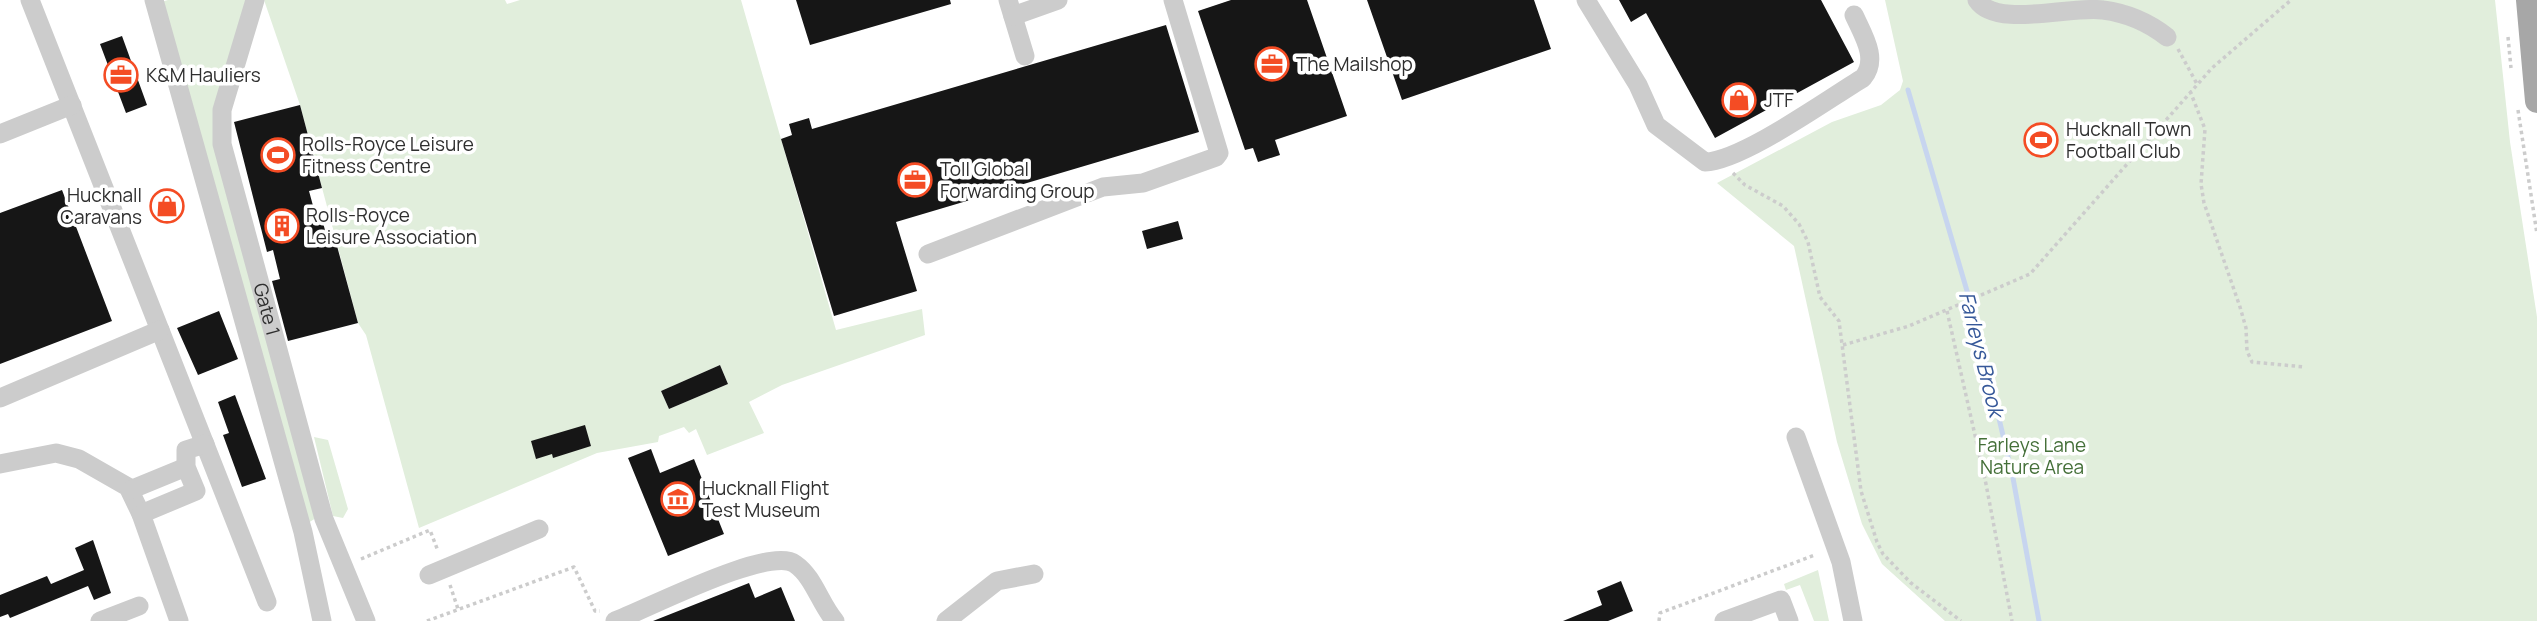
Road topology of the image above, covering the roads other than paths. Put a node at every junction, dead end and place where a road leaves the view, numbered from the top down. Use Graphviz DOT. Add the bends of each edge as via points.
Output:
graph roads {
  1 [pos="30,0"];
  2 [pos="154,0"];
  3 [pos="255,0"];
  4 [pos="1058,0"];
  5 [pos="1173,0"];
  6 [pos="1586,0"];
  7 [pos="1978,0"];
  8 [pos="2528,0"];
  9 [pos="1010,8"];
  10 [pos="1854,15"];
  11 [pos="2167,37"];
  12 [pos="1025,56"];
  13 [pos="72,105"];
  14 [pos="2527,105"];
  15 [pos="0,134"];
  16 [pos="928,254"];
  17 [pos="160,330"];
  18 [pos="0,398"];
  19 [pos="1796,437"];
  20 [pos="205,444"];
  21 [pos="0,464"];
  22 [pos="186,467"];
  23 [pos="161,477"];
  24 [pos="130,490"];
  25 [pos="171,501"];
  26 [pos="141,514"];
  27 [pos="539,529"];
  28 [pos="303,532"];
  29 [pos="332,539"];
  30 [pos="436,572"];
  31 [pos="1034,574"];
  32 [pos="267,602"];
  33 [pos="128,613"];
  34 [pos="611,616"];
  35 [pos="359,619"];
  36 [pos="100,621"];
  37 [pos="179,621"];
  38 [pos="322,621"];
  39 [pos="835,621"];
  40 [pos="946,621"];
  41 [pos="1724,621"];
  42 [pos="1789,621"];
  43 [pos="1853,621"];
  1 -- 13 [label="street"];
  2 -- 28 [label="street"];
  3 -- 29 [label="street, Gate 1" via="222,110 222,144"];
  4 -- 9 [label="street"];
  5 -- 16 [label="street" via="1219,153 1216,157 1143,183 1103,187"];
  6 -- 10 [label="street" via="1638,85 1647,113 1705,162 1720,161 1863,78 1869,71 1870,56"];
  7 -- 11 [label="street" via="1989,11 2005,13 2101,9 2139,19"];
  8 -- 14 [label="main road"];
  9 -- 12 [label="street"];
  13 -- 15 [label="street"];
  13 -- 17 [label="street"];
  17 -- 18 [label="street"];
  17 -- 20 [label="street"];
  19 -- 43 [label="street" via="1841,562"];
  20 -- 22 [label="street" via="186,450"];
  20 -- 32 [label="street"];
  21 -- 24 [label="street" via="56,453 79,459"];
  22 -- 23 [label="street"];
  22 -- 25 [label="street" via="196,491"];
  23 -- 24 [label="street"];
  23 -- 25 [label="street"];
  24 -- 26 [label="street"];
  25 -- 26 [label="street"];
  26 -- 37 [label="street"];
  27 -- 30 [label="street"];
  28 -- 29 [label="street"];
  28 -- 38 [label="street"];
  29 -- 35 [label="street, Gate 1"];
  31 -- 40 [label="street" via="997,581"];
  33 -- 36 [label="street"];
  34 -- 39 [label="street" via="666,601 705,581 777,558 792,561 803,571"];
  41 -- 42 [label="street" via="1781,600"];
}
